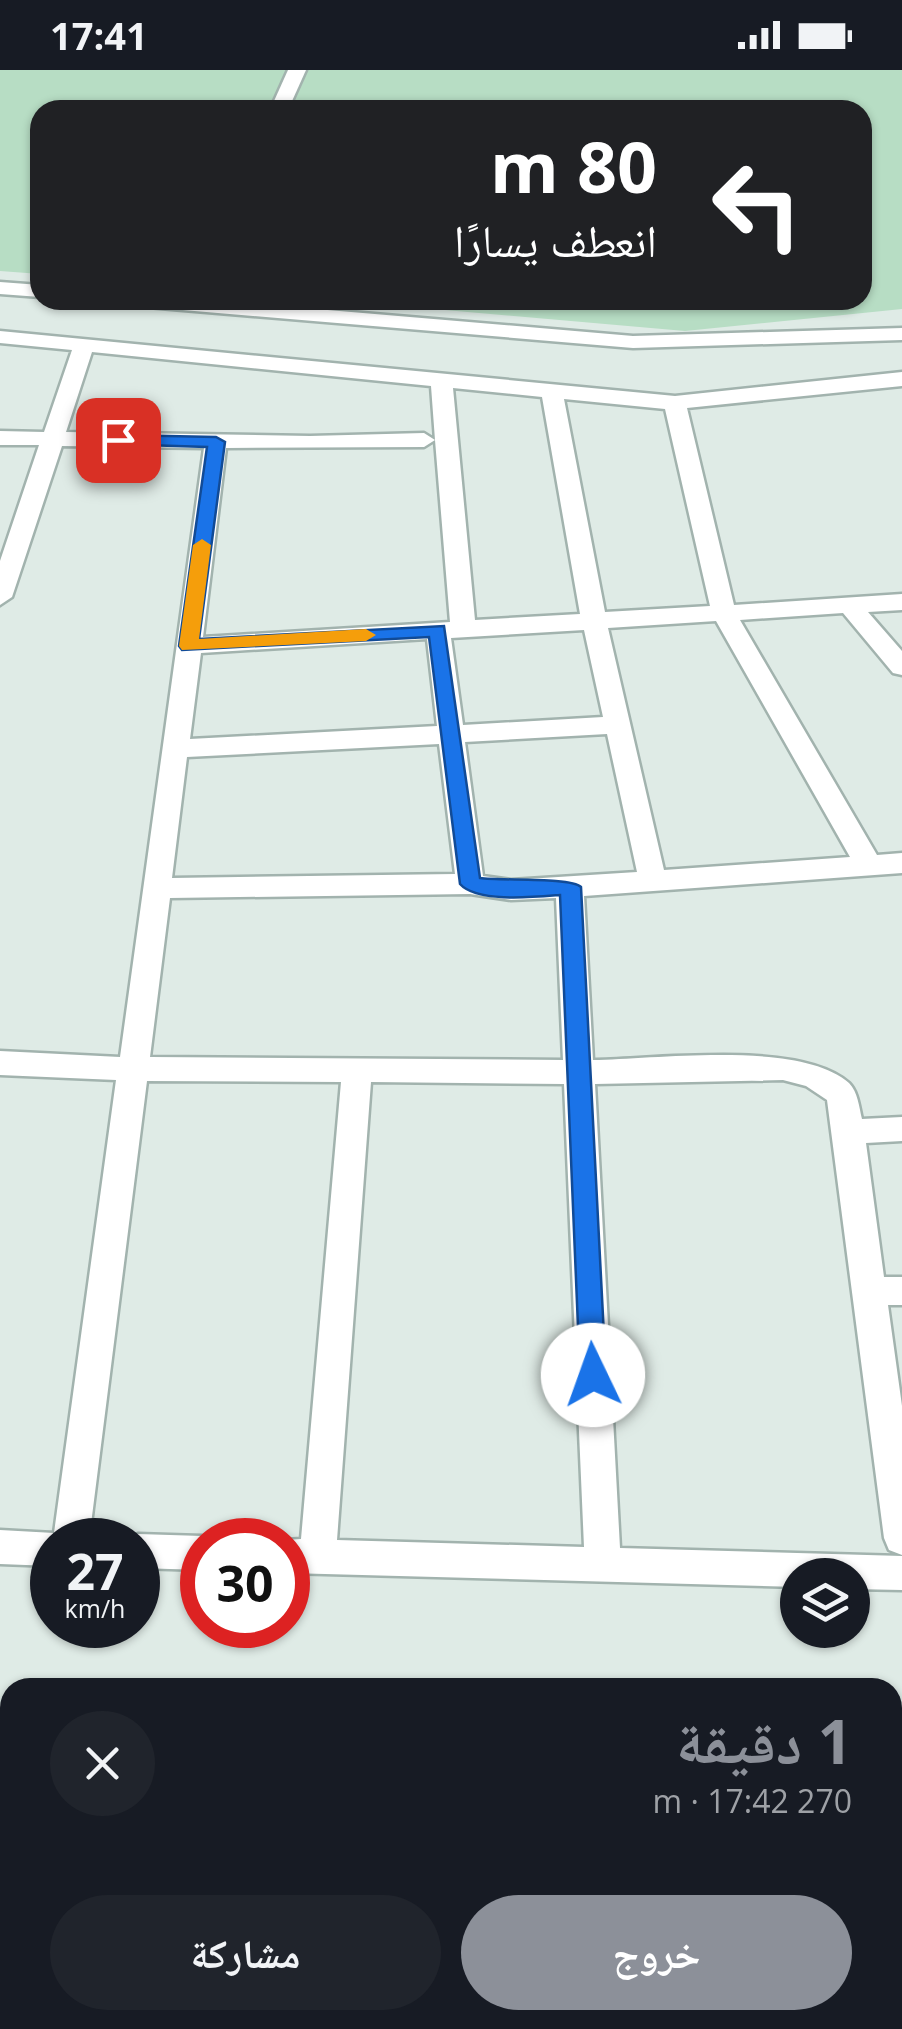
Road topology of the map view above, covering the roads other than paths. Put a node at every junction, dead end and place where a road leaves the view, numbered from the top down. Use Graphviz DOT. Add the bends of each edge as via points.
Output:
graph roads {
  1 [pos="297,70"];
  2 [pos="284,100"];
  3 [pos="0,288"];
  4 [pos="30,291"];
  5 [pos="281,310"];
  6 [pos="902,334"];
  7 [pos="0,337"];
  8 [pos="84,345"];
  9 [pos="902,379"];
  10 [pos="441,380"];
  11 [pos="552,391"];
  12 [pos="675,403"];
  13 [pos="0,438"];
  14 [pos="53,439"];
  15 [pos="424,440"];
  16 [pos="216,442"];
  17 [pos="0,597"];
  18 [pos="902,602"];
  19 [pos="849,605"];
  20 [pos="724,613"];
  21 [pos="594,621"];
  22 [pos="450,630"];
  23 [pos="188,646"];
  24 [pos="902,667"];
  25 [pos="618,725"];
  26 [pos="451,734"];
  27 [pos="175,749"];
  28 [pos="902,863"];
  29 [pos="868,865"];
  30 [pos="654,881"];
  31 [pos="470,884"];
  32 [pos="570,887"];
  33 [pos="156,888"];
  34 [pos="0,1063"];
  35 [pos="133,1069"];
  36 [pos="356,1071"];
  37 [pos="578,1072"];
  38 [pos="902,1130"];
  39 [pos="849,1132"];
  40 [pos="886,1291"];
  41 [pos="900,1498"];
  42 [pos="73,1518"];
  43 [pos="307,1518"];
  44 [pos="902,1538"];
  45 [pos="0,1547"];
  46 [pos="30,1548"];
  47 [pos="310,1556"];
  48 [pos="603,1565"];
  49 [pos="902,1574"];
  1 -- 2 [label="street"];
  3 -- 4 [label="street"];
  5 -- 6 [label="street" via="633,342"];
  7 -- 8 [label="street"];
  8 -- 10 [label="street"];
  8 -- 14 [label="street"];
  9 -- 12 [label="street"];
  10 -- 11 [label="street"];
  10 -- 22 [label="street"];
  11 -- 12 [label="street"];
  11 -- 21 [label="street"];
  12 -- 20 [label="street"];
  13 -- 14 [label="street"];
  14 -- 16 [label="street"];
  14 -- 17 [label="street"];
  15 -- 16 [label="street"];
  16 -- 23 [label="street"];
  18 -- 19 [label="street"];
  19 -- 20 [label="street"];
  19 -- 24 [label="street"];
  20 -- 21 [label="street"];
  20 -- 29 [label="street"];
  21 -- 22 [label="street"];
  21 -- 25 [label="street"];
  22 -- 23 [label="street"];
  22 -- 26 [label="street"];
  23 -- 27 [label="street"];
  25 -- 26 [label="street"];
  25 -- 30 [label="street"];
  26 -- 27 [label="street"];
  26 -- 31 [label="street"];
  27 -- 33 [label="street"];
  28 -- 29 [label="street"];
  29 -- 30 [label="street"];
  30 -- 32 [label="street"];
  31 -- 32 [label="street"];
  31 -- 33 [label="street"];
  32 -- 37 [label="street"];
  33 -- 35 [label="street"];
  34 -- 35 [label="street"];
  35 -- 36 [label="street"];
  35 -- 42 [label="street"];
  36 -- 37 [label="street"];
  36 -- 43 [label="street"];
  37 -- 39 [label="street" via="783,1068 814,1076 840,1094"];
  37 -- 48 [label="street"];
  38 -- 39 [label="street"];
  39 -- 40 [label="street"];
  40 -- 41 [label="street"];
  41 -- 44 [label="street"];
  45 -- 46 [label="street"];
  47 -- 48 [label="street"];
  48 -- 49 [label="street"];
}
